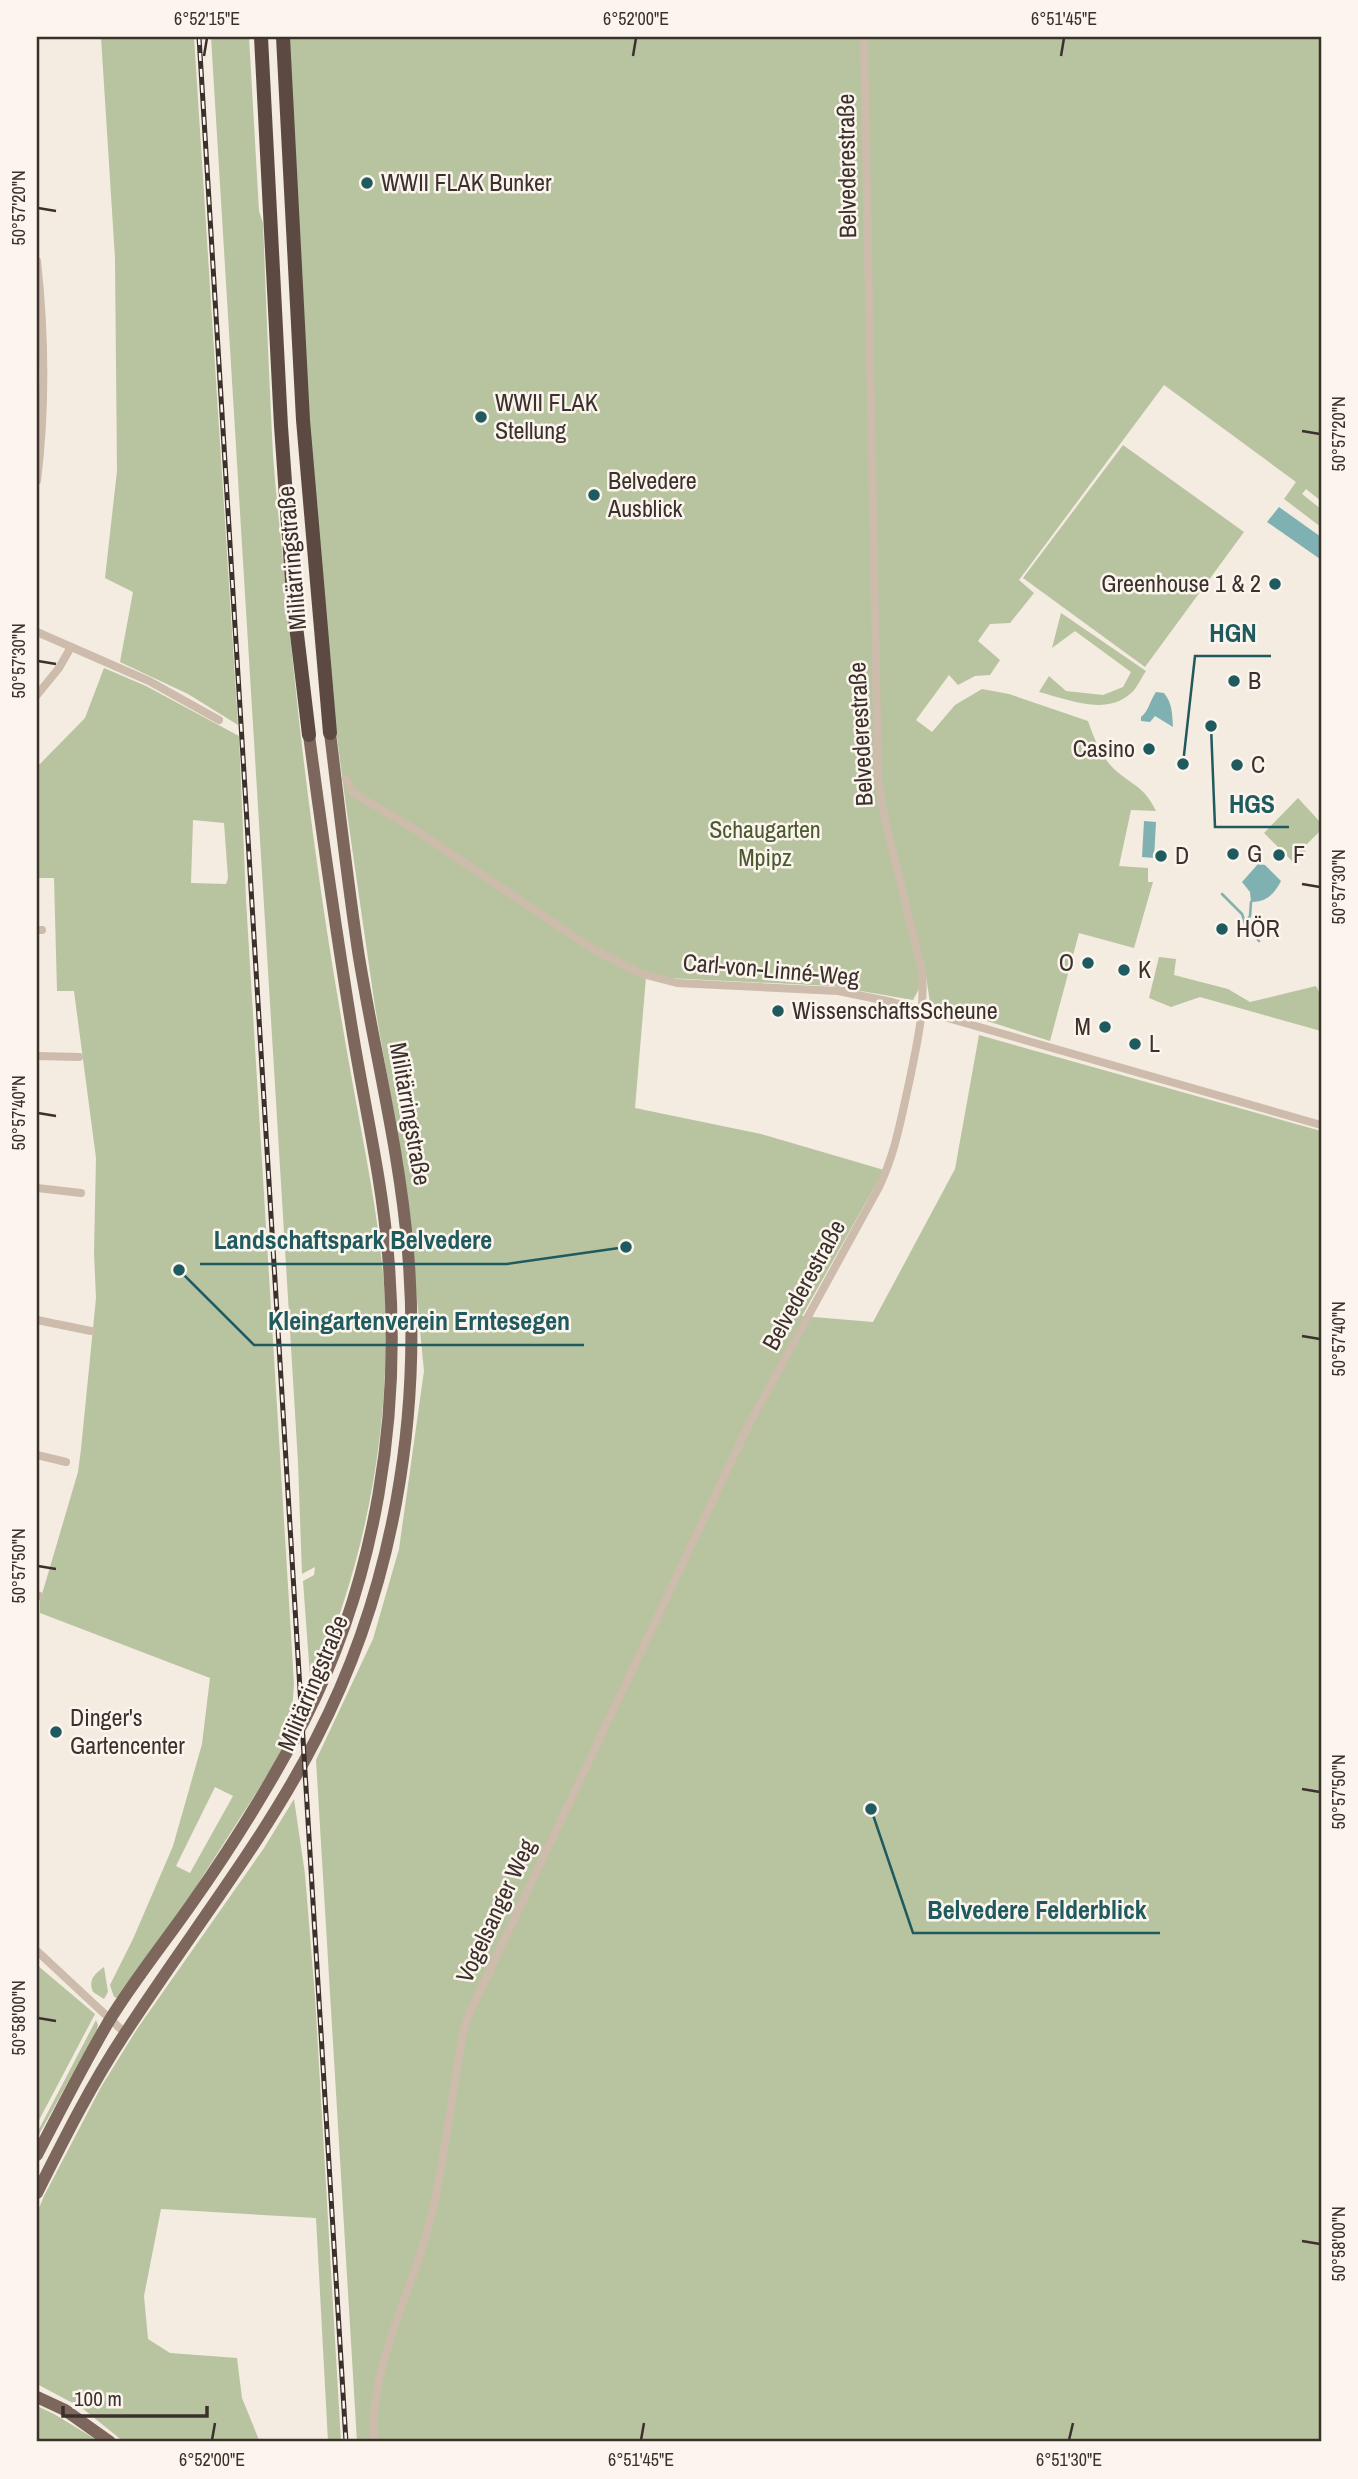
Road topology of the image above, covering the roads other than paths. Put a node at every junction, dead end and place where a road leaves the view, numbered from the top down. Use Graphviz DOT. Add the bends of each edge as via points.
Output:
graph roads {
  1 [pos="261,37"];
  2 [pos="283,37"];
  3 [pos="864,37"];
  4 [pos="37,261"];
  5 [pos="37,481"];
  6 [pos="37,632"];
  7 [pos="71,647"];
  8 [pos="37,695"];
  9 [pos="219,720"];
  10 [pos="330,733"];
  11 [pos="309,735"];
  12 [pos="346,779"];
  13 [pos="923,1011"];
  14 [pos="37,1056"];
  15 [pos="79,1057"];
  16 [pos="1321,1125"];
  17 [pos="37,1188"];
  18 [pos="81,1194"];
  19 [pos="37,1321"];
  20 [pos="91,1331"];
  21 [pos="748,1426"];
  22 [pos="37,1455"];
  23 [pos="66,1462"];
  24 [pos="37,1951"];
  25 [pos="110,2020"];
  26 [pos="125,2033"];
  27 [pos="37,2155"];
  28 [pos="37,2193"];
  29 [pos="37,2397"];
  30 [pos="110,2442"];
  31 [pos="374,2442"];
  1 -- 11 [label="highway, Militärringstraße" via="283,452"];
  2 -- 10 [label="highway, Militärringstraße" via="303,420"];
  3 -- 13 [label="street, Belvederestraße" via="878,776 920,960"];
  4 -- 5 [label="street" via="43,412"];
  6 -- 7 [label="street"];
  7 -- 8 [label="street"];
  7 -- 9 [label="street" via="149,681"];
  10 -- 26 [label="main road, Militärringstraße" via="358,949 391,1124 408,1251 412,1366 399,1495 370,1606 319,1734 257,1841"];
  11 -- 25 [label="main road, Militärringstraße" via="388,1252 392,1364 380,1489 352,1600 305,1719 203,1886"];
  12 -- 13 [label="street, Carl-von-Linné-Weg" via="352,792 414,828 594,950 642,974 677,983 838,991"];
  13 -- 16 [label="street, Carl-von-Linné-Weg"];
  13 -- 21 [label="street, Belvederestraße" via="892,1160"];
  14 -- 15 [label="street"];
  17 -- 18 [label="street"];
  19 -- 20 [label="street"];
  21 -- 31 [label="street, Vogelsanger Weg" via="463,2033 431,2218 379,2373"];
  22 -- 23 [label="street"];
  24 -- 25 [label="street"];
  25 -- 26 [label="street"];
  25 -- 27 [label="main road, Militärringstraße"];
  26 -- 28 [label="main road, Militärringstraße"];
  29 -- 30 [label="main road" via="65,2410"];
}
